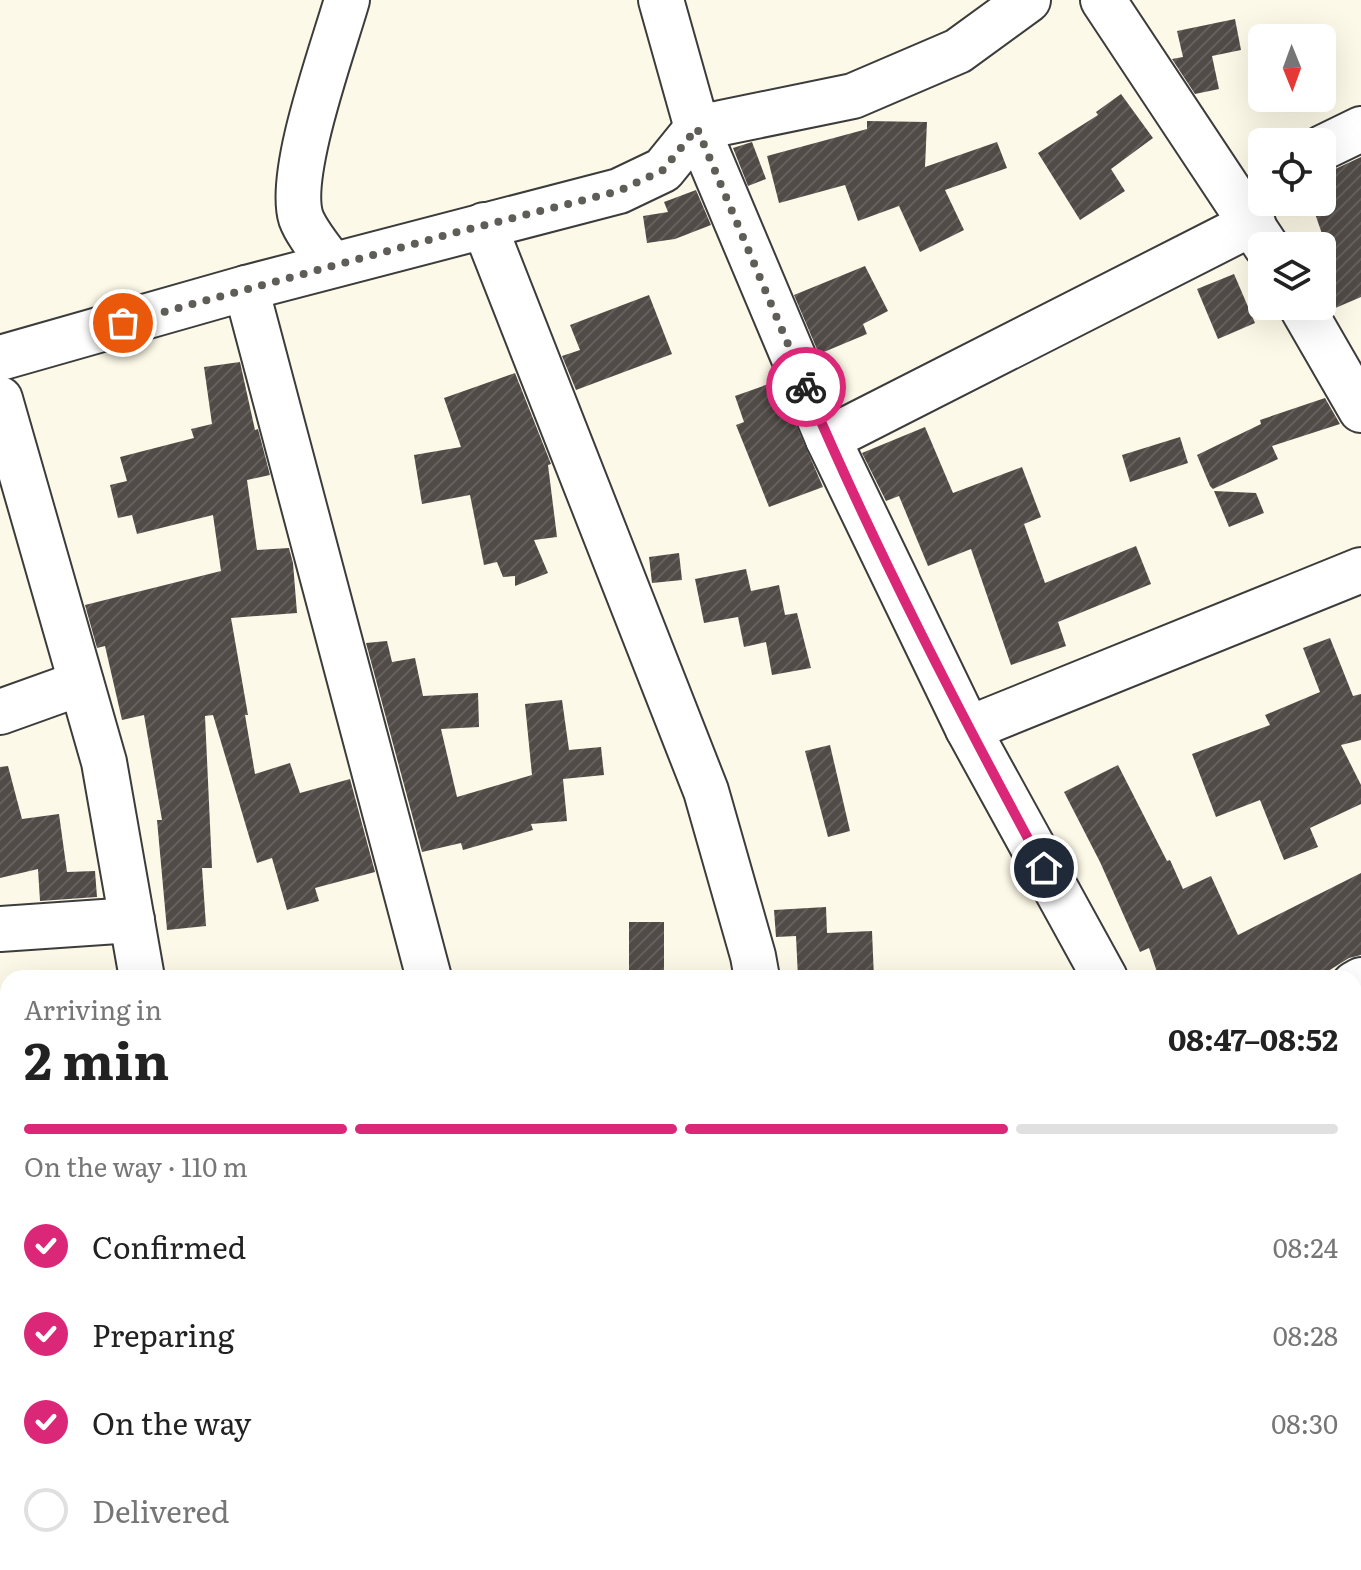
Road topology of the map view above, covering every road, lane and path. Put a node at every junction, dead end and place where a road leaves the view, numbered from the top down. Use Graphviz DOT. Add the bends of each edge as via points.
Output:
graph roads {
  1 [pos="347,0"];
  2 [pos="661,0"];
  3 [pos="1028,0"];
  4 [pos="1103,0"];
  5 [pos="697,128"];
  6 [pos="1361,129"];
  7 [pos="1336,141"];
  8 [pos="1248,203"];
  9 [pos="1248,213"];
  10 [pos="484,225"];
  11 [pos="332,265"];
  12 [pos="246,288"];
  13 [pos="1309,320"];
  14 [pos="0,358"];
  15 [pos="0,399"];
  16 [pos="1361,410"];
  17 [pos="828,439"];
  18 [pos="1361,570"];
  19 [pos="81,683"];
  20 [pos="0,712"];
  21 [pos="968,729"];
  22 [pos="132,920"];
  23 [pos="0,929"];
  24 [pos="141,970"];
  25 [pos="427,970"];
  26 [pos="756,970"];
  27 [pos="1101,970"];
  1 -- 11 [label="street" via="300,164 297,195 302,220"];
  2 -- 5 [label="street"];
  3 -- 5 [label="street" via="958,51 853,96"];
  4 -- 8 [label="street"];
  5 -- 10 [label="street" via="663,170 619,191"];
  5 -- 17 [label="street"];
  6 -- 7 [label="street"];
  9 -- 17 [label="street"];
  10 -- 11 [label="street"];
  10 -- 26 [label="street" via="706,791"];
  11 -- 12 [label="street"];
  12 -- 14 [label="street"];
  12 -- 25 [label="street"];
  13 -- 16 [label="street"];
  15 -- 19 [label="street"];
  17 -- 21 [label="street"];
  18 -- 21 [label="street"];
  19 -- 20 [label="street"];
  19 -- 22 [label="street" via="104,762"];
  21 -- 27 [label="street"];
  22 -- 23 [label="street"];
  22 -- 24 [label="street"];
}
